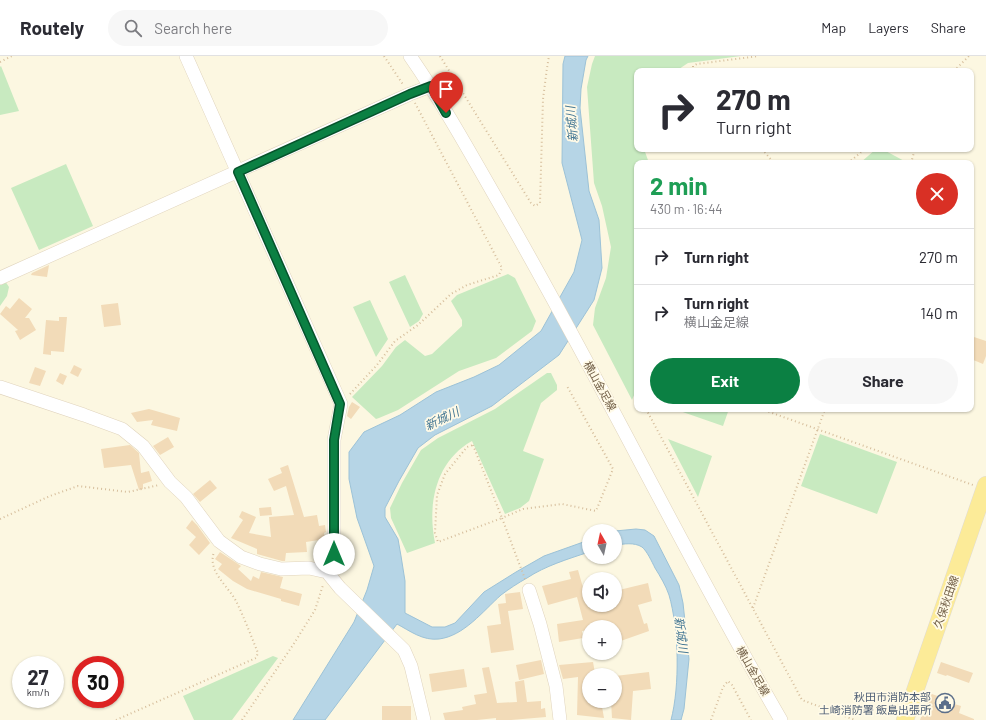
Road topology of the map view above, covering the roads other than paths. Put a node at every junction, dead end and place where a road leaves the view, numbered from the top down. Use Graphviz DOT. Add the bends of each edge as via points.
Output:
graph roads {
  1 [pos="186,56"];
  2 [pos="410,56"];
  3 [pos="431,86"];
  4 [pos="238,172"];
  5 [pos="0,278"];
  6 [pos="0,387"];
  7 [pos="985,487"];
  8 [pos="327,572"];
  9 [pos="529,590"];
  10 [pos="424,720"];
  11 [pos="560,720"];
  12 [pos="781,720"];
  13 [pos="905,720"];
  1 -- 4 [label="street"];
  2 -- 3 [label="street, 横山金足線"];
  3 -- 4 [label="street"];
  3 -- 12 [label="street, 横山金足線" via="531,259 738,646"];
  4 -- 5 [label="street"];
  4 -- 8 [label="street" via="340,404 334,440 334,554"];
  6 -- 8 [label="street" via="122,429 142,446 170,482 186,497 219,541 241,557 280,568 309,568"];
  7 -- 13 [label="main road, 久保秋田線"];
  8 -- 10 [label="street" via="404,650 412,666"];
  9 -- 11 [label="street" via="556,686"];
}
